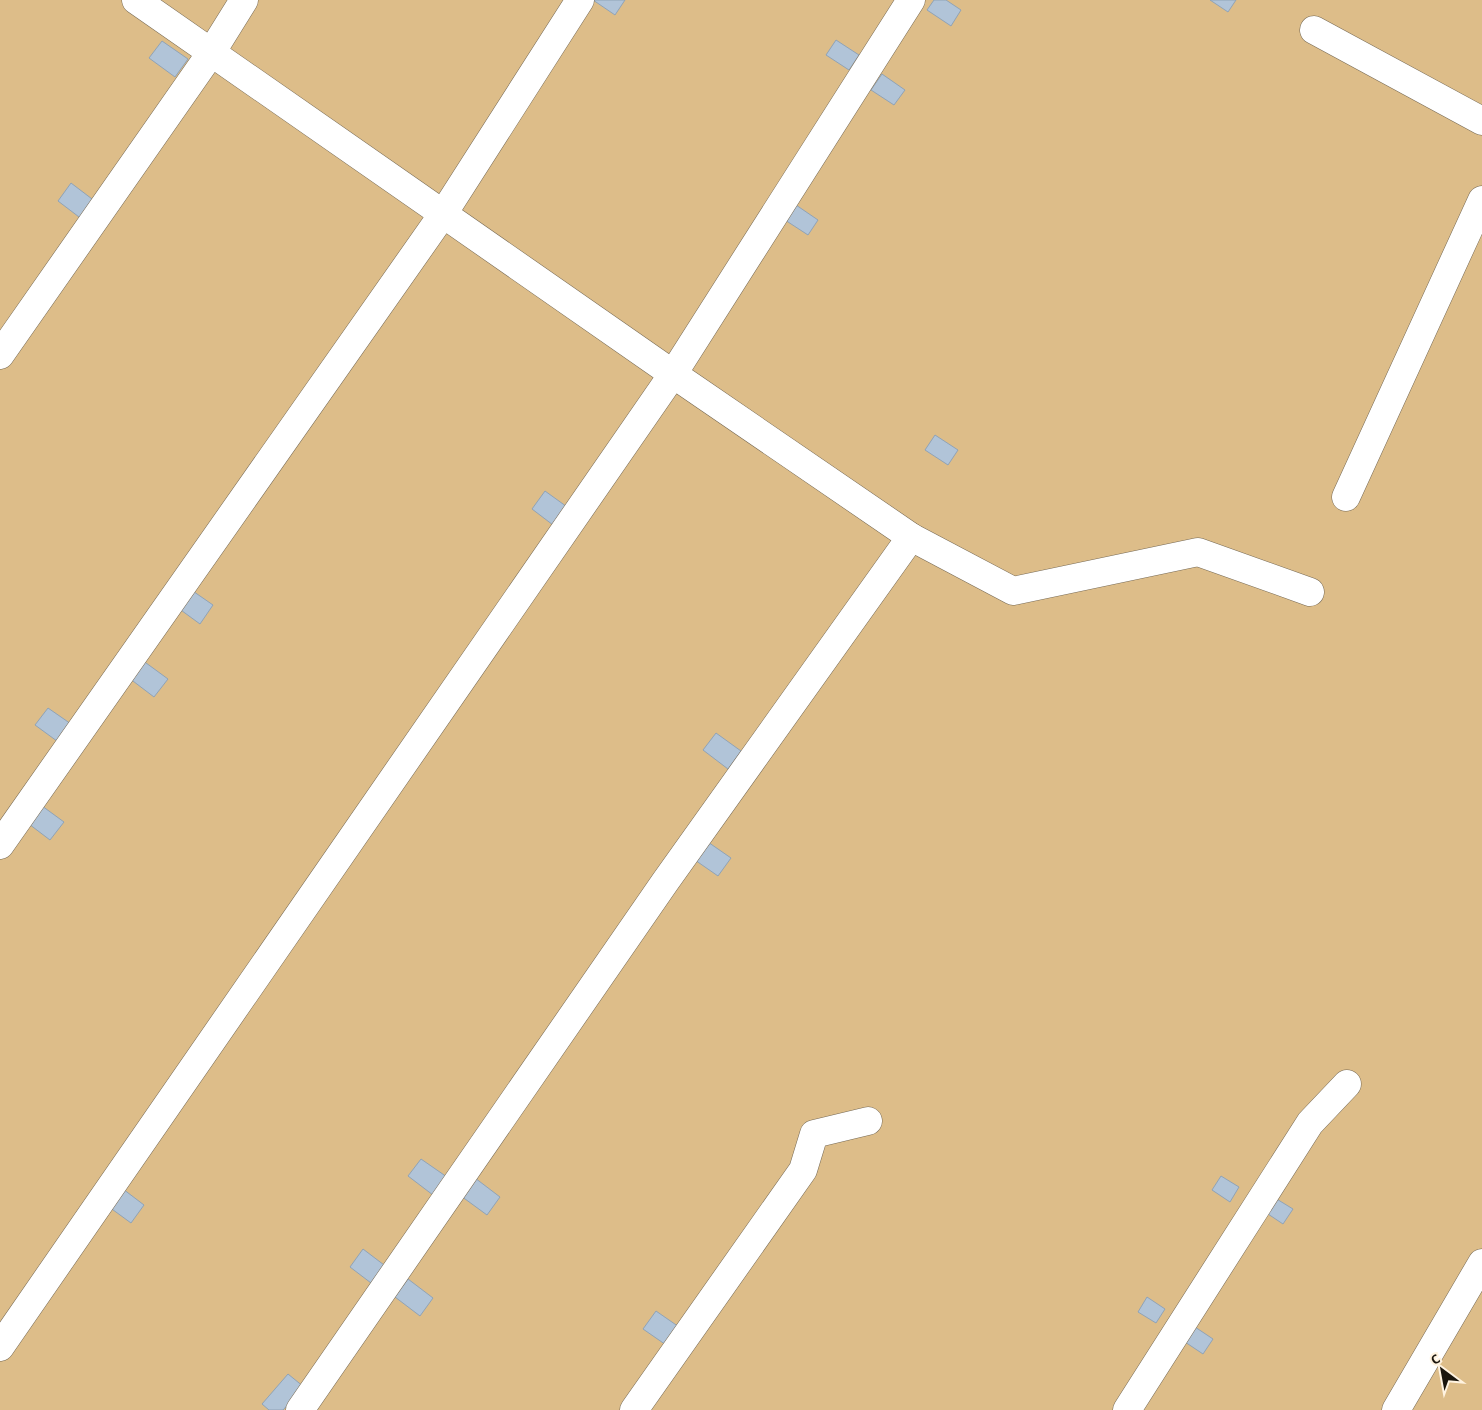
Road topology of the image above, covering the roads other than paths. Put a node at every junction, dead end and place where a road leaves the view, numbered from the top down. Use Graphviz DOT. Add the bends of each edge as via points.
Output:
graph roads {
  1 [pos="136,0"];
  2 [pos="244,0"];
  3 [pos="580,0"];
  4 [pos="910,0"];
  5 [pos="1314,30"];
  6 [pos="212,53"];
  7 [pos="1482,122"];
  8 [pos="1482,200"];
  9 [pos="443,214"];
  10 [pos="0,355"];
  11 [pos="673,374"];
  12 [pos="1346,497"];
  13 [pos="911,537"];
  14 [pos="1310,592"];
  15 [pos="0,845"];
  16 [pos="1347,1084"];
  17 [pos="868,1120"];
  18 [pos="1482,1263"];
  19 [pos="0,1346"];
  20 [pos="300,1410"];
  21 [pos="634,1410"];
  22 [pos="1127,1410"];
  23 [pos="1396,1410"];
  1 -- 6 [label="lane"];
  2 -- 6 [label="lane"];
  3 -- 9 [label="lane"];
  4 -- 11 [label="lane"];
  5 -- 7 [label="lane"];
  6 -- 9 [label="lane"];
  6 -- 10 [label="lane"];
  8 -- 12 [label="lane"];
  9 -- 11 [label="lane"];
  9 -- 15 [label="lane"];
  11 -- 13 [label="lane"];
  11 -- 19 [label="lane"];
  13 -- 14 [label="lane" via="1013,591 1198,552"];
  13 -- 20 [label="lane" via="665,882"];
  16 -- 22 [label="lane" via="1310,1123"];
  17 -- 21 [label="lane" via="814,1134 803,1170"];
  18 -- 23 [label="lane"];
}
